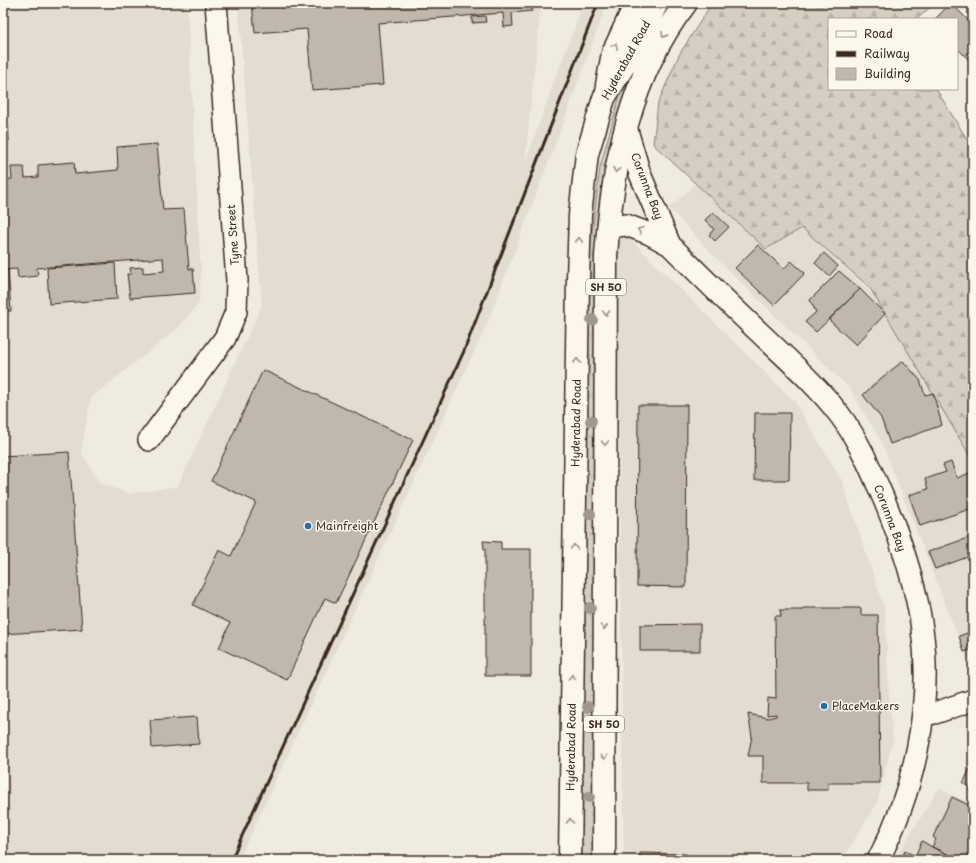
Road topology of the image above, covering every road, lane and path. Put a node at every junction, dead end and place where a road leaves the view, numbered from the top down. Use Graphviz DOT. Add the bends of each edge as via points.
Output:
graph roads {
  1 [pos="216,3"];
  2 [pos="636,3"];
  3 [pos="657,3"];
  4 [pos="686,3"];
  5 [pos="604,98"];
  6 [pos="626,127"];
  7 [pos="608,227"];
  8 [pos="670,245"];
  9 [pos="149,440"];
  10 [pos="973,700"];
  11 [pos="923,715"];
  12 [pos="570,860"];
  13 [pos="604,860"];
  14 [pos="878,860"];
  1 -- 9 [label="street, Tyne Street" via="237,280 236,312 225,338"];
  5 -- 2 [label="highway, one-way" via="612,53"];
  3 -- 5 [label="highway, Hyderabad Road / SH 50" via="633,51"];
  4 -- 6 [label="highway, Hyderabad Road / SH 50, one-way" via="654,53 642,79"];
  12 -- 5 [label="highway, Hyderabad Road / SH 50, one-way" via="580,215 587,154"];
  6 -- 7 [label="highway, Hyderabad Road / SH 50, one-way" via="612,187"];
  6 -- 8 [label="street, Corunna Bay" via="640,174"];
  8 -- 7 [label="street, Corunna Bay, one-way" via="626,225"];
  7 -- 13 [label="highway, Hyderabad Road / SH 50, one-way"];
  8 -- 11 [label="street, Corunna Bay" via="813,385 839,414 861,450 892,520 916,595 924,662"];
  10 -- 11 [label="street"];
  11 -- 14 [label="street, Corunna Bay" via="911,778"];
}
